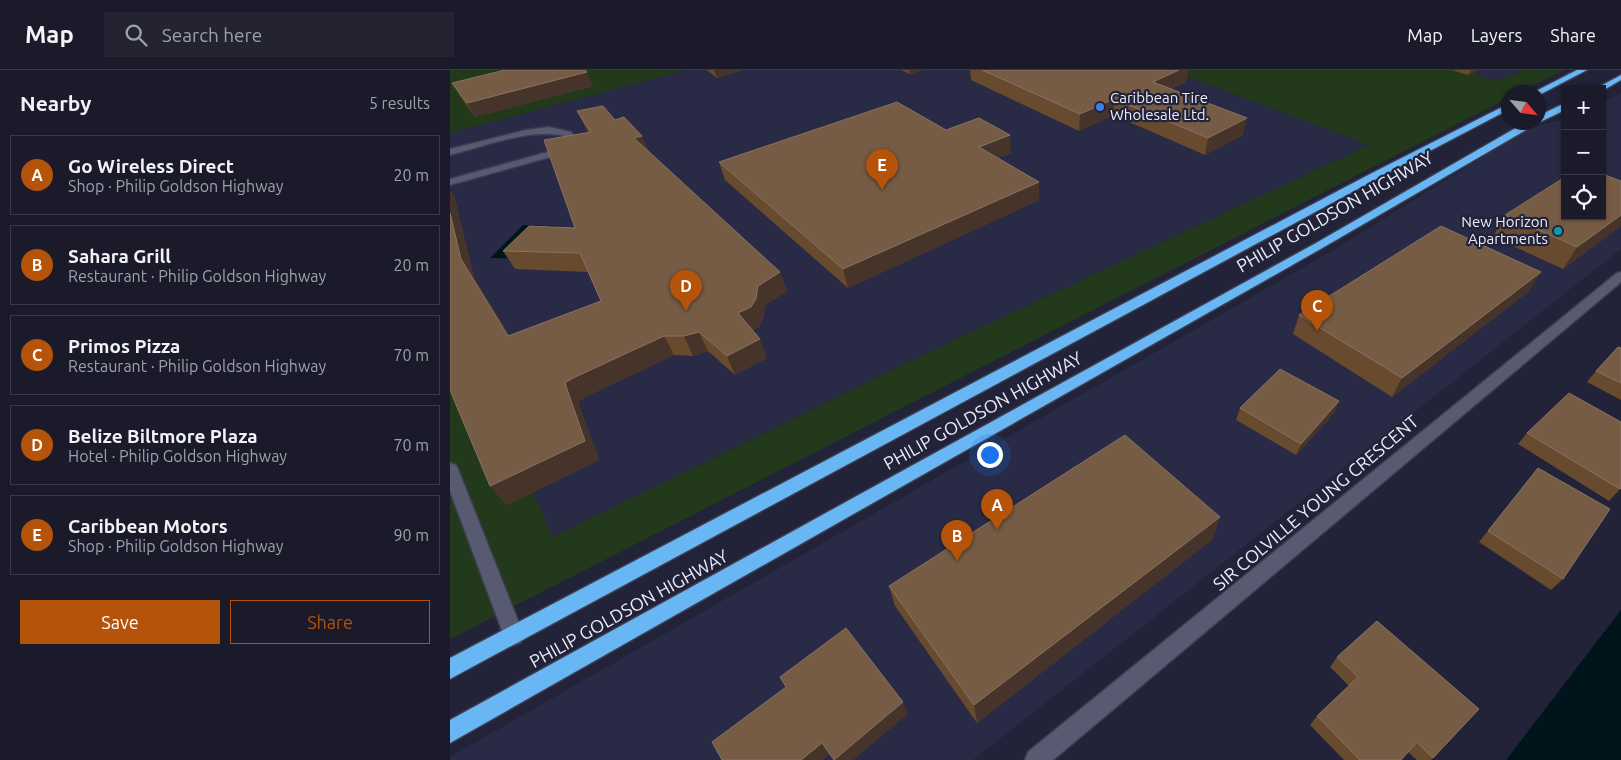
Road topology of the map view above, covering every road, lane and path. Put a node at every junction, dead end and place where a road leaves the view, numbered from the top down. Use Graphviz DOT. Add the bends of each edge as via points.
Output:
graph roads {
  1 [pos="1582,70"];
  2 [pos="1621,77"];
  3 [pos="1606,85"];
  4 [pos="1546,88"];
  5 [pos="1561,108"];
  6 [pos="1501,111"];
  7 [pos="1546,116"];
  8 [pos="1520,130"];
  9 [pos="450,152"];
  10 [pos="450,182"];
  11 [pos="1621,276"];
  12 [pos="450,469"];
  13 [pos="514,636"];
  14 [pos="450,669"];
  15 [pos="450,732"];
  16 [pos="1036,760"];
  1 -- 4 [label="highway"];
  2 -- 3 [label="highway"];
  5 -- 7 [label="highway"];
  6 -- 13 [label="highway, PHILIP GOLDSON HIGHWAY"];
  8 -- 15 [label="highway, PHILIP GOLDSON HIGHWAY"];
  9 -- 10 [label="street" via="549,130 568,134 572,142 558,152"];
  11 -- 16 [label="street, SIR COLVILLE YOUNG CRESCENT"];
  12 -- 13 [label="street"];
  13 -- 14 [label="highway, PHILIP GOLDSON HIGHWAY"];
}
